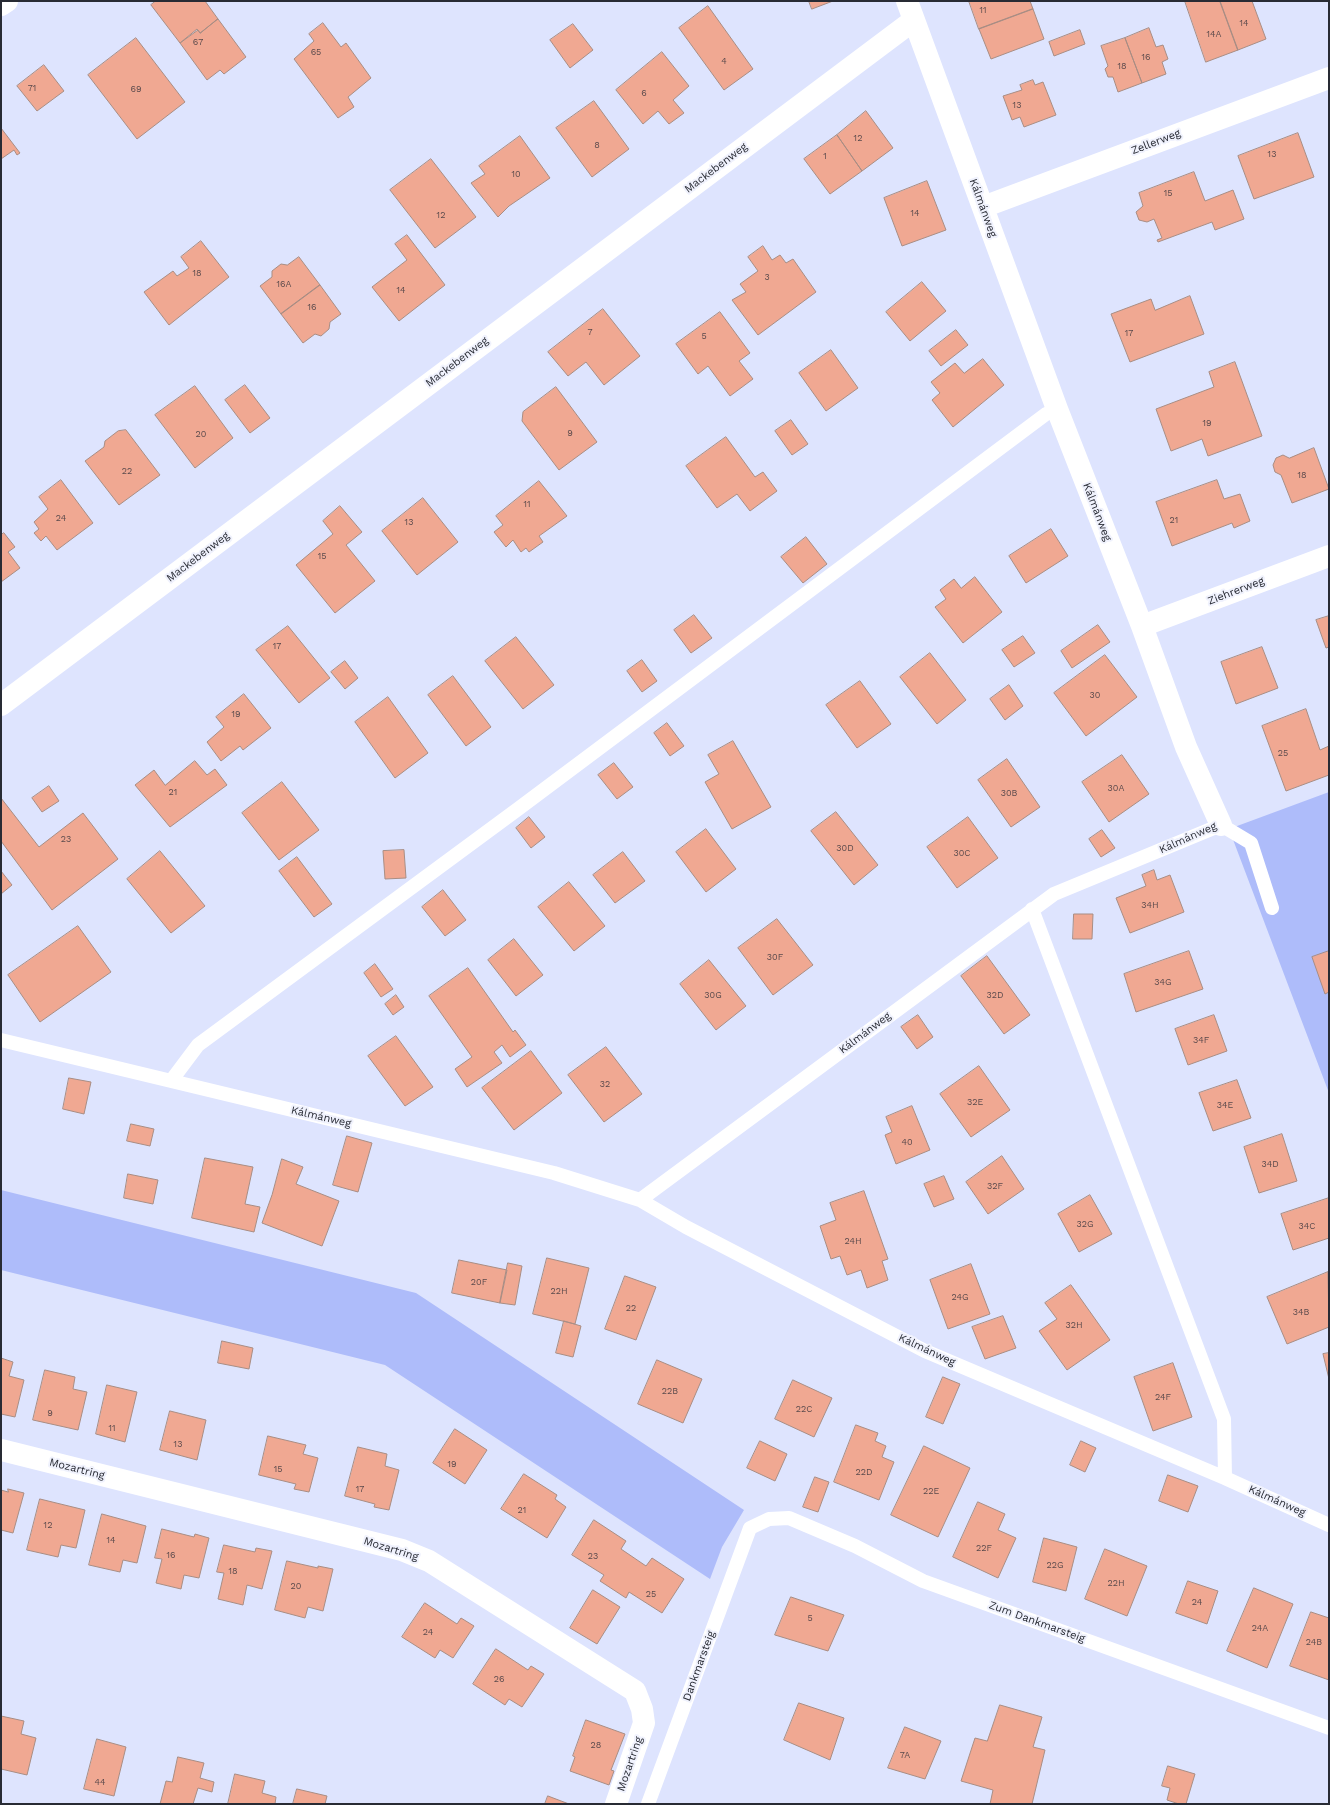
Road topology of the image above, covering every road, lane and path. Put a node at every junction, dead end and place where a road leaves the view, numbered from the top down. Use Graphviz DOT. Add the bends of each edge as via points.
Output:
graph roads {
  1 [pos="7,1"];
  2 [pos="1,5"];
  3 [pos="910,10"];
  4 [pos="1329,78"];
  5 [pos="983,207"];
  6 [pos="1057,409"];
  7 [pos="1329,556"];
  8 [pos="1142,626"];
  9 [pos="1,705"];
  10 [pos="1221,825"];
  11 [pos="1272,908"];
  12 [pos="1032,909"];
  13 [pos="1,1040"];
  14 [pos="171,1081"];
  15 [pos="640,1200"];
  16 [pos="1,1450"];
  17 [pos="1225,1478"];
  18 [pos="1329,1525"];
  19 [pos="750,1528"];
  20 [pos="1329,1728"];
  21 [pos="616,1804"];
  22 [pos="648,1804"];
  1 -- 2 [label="street"];
  3 -- 5 [label="street, Kálmánweg"];
  3 -- 9 [label="street, Mackebenweg"];
  4 -- 5 [label="street, Zellerweg"];
  5 -- 6 [label="street, Kálmánweg"];
  6 -- 8 [label="street, Kálmánweg"];
  6 -- 14 [label="lane" via="1046,414 198,1045"];
  7 -- 8 [label="street, Ziehrerweg"];
  8 -- 10 [label="street, Kálmánweg" via="1186,747"];
  10 -- 11 [label="lane" via="1251,843"];
  10 -- 12 [label="lane, Kálmánweg" via="1054,894"];
  12 -- 15 [label="lane, Kálmánweg"];
  12 -- 17 [label="lane" via="1224,1418"];
  13 -- 14 [label="lane, Kálmánweg"];
  14 -- 15 [label="lane, Kálmánweg" via="554,1173"];
  15 -- 17 [label="lane, Kálmánweg" via="686,1227 925,1351"];
  16 -- 21 [label="street, Mozartring" via="394,1548 429,1561 635,1692 644,1723"];
  17 -- 18 [label="lane, Kálmánweg"];
  19 -- 20 [label="lane, Zum Dankmarsteig" via="769,1519 789,1518 855,1546 923,1581"];
  19 -- 22 [label="lane, Dankmarsteig"];
}
